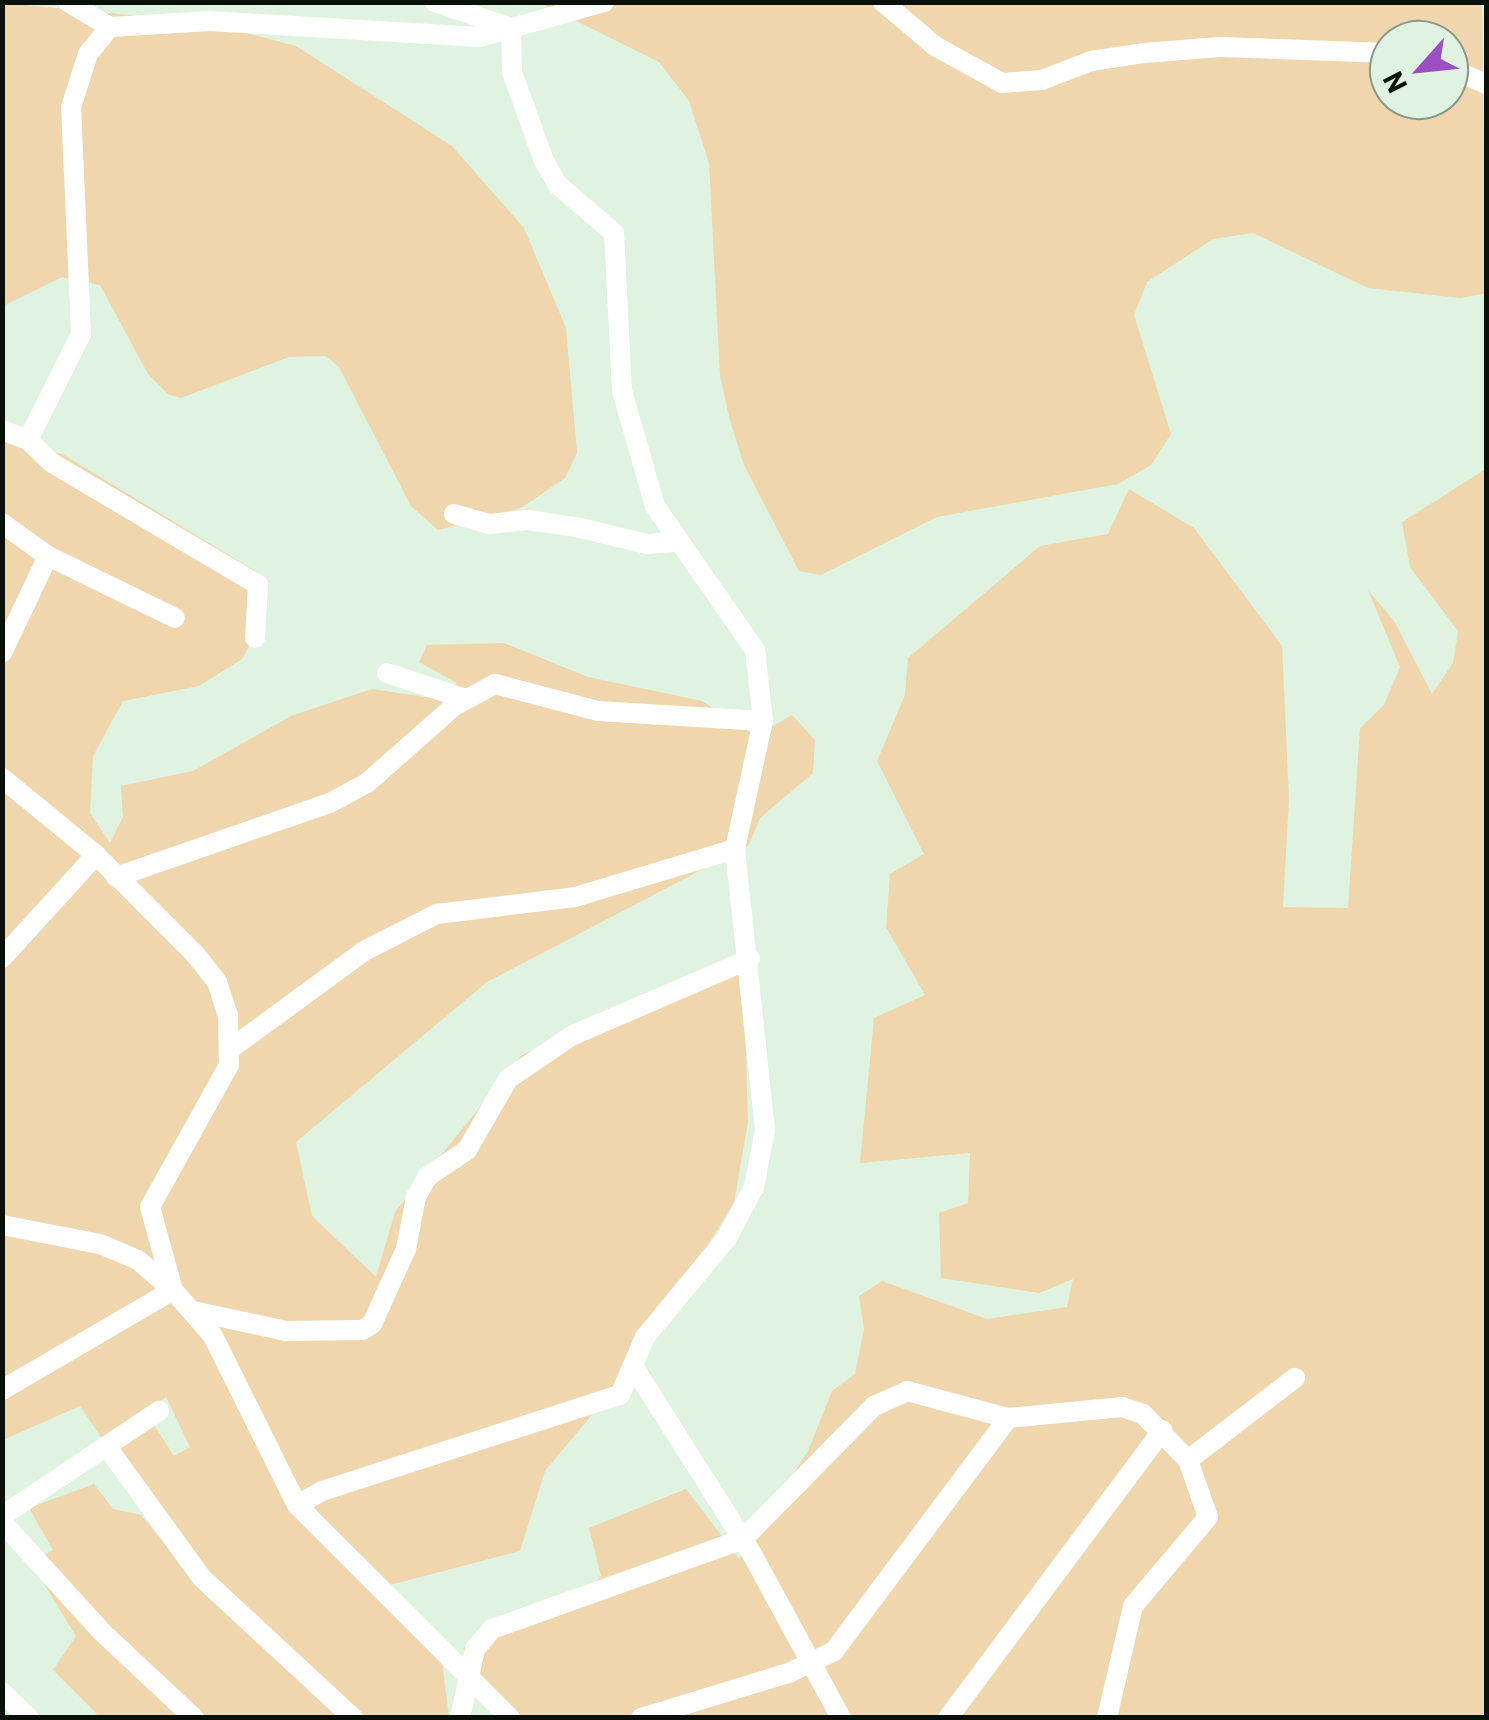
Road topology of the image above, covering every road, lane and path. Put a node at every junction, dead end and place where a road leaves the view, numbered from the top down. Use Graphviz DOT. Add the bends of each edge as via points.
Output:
graph roads {
  1 [pos="68,2"];
  2 [pos="435,2"];
  3 [pos="604,2"];
  4 [pos="883,2"];
  5 [pos="110,27"];
  6 [pos="511,28"];
  7 [pos="1369,53"];
  8 [pos="2,430"];
  9 [pos="28,440"];
  10 [pos="454,514"];
  11 [pos="2,524"];
  12 [pos="675,542"];
  13 [pos="48,556"];
  14 [pos="175,618"];
  15 [pos="255,638"];
  16 [pos="2,652"];
  17 [pos="387,672"];
  18 [pos="466,699"];
  19 [pos="763,720"];
  20 [pos="2,778"];
  21 [pos="735,849"];
  22 [pos="96,856"];
  23 [pos="116,876"];
  24 [pos="2,958"];
  25 [pos="750,959"];
  26 [pos="233,1046"];
  27 [pos="2,1225"];
  28 [pos="173,1290"];
  29 [pos="193,1311"];
  30 [pos="635,1369"];
  31 [pos="1295,1378"];
  32 [pos="2,1390"];
  33 [pos="159,1411"];
  34 [pos="1008,1418"];
  35 [pos="1163,1430"];
  36 [pos="107,1447"];
  37 [pos="1188,1460"];
  38 [pos="297,1505"];
  39 [pos="2,1519"];
  40 [pos="742,1539"];
  41 [pos="812,1664"];
  42 [pos="467,1675"];
  43 [pos="2,1692"];
  44 [pos="29,1718"];
  45 [pos="194,1718"];
  46 [pos="354,1718"];
  47 [pos="460,1718"];
  48 [pos="510,1718"];
  49 [pos="641,1718"];
  50 [pos="841,1718"];
  51 [pos="948,1718"];
  52 [pos="1107,1718"];
  1 -- 5 [label="street"];
  2 -- 6 [label="street"];
  3 -- 6 [label="street"];
  4 -- 7 [label="street" via="935,46 1002,83 1163,51"];
  5 -- 6 [label="street" via="210,21 480,37"];
  5 -- 9 [label="street" via="88,54 71,108 81,334"];
  6 -- 12 [label="street" via="512,72 544,162 557,184 614,234 616,334 632,445"];
  8 -- 9 [label="street"];
  9 -- 15 [label="street" via="52,463 258,585"];
  10 -- 12 [label="street" via="490,524 528,520 647,544"];
  11 -- 13 [label="street"];
  12 -- 19 [label="street" via="755,650"];
  13 -- 14 [label="street"];
  13 -- 16 [label="street"];
  17 -- 18 [label="street"];
  18 -- 19 [label="street" via="495,684 598,711"];
  18 -- 23 [label="street" via="367,783 330,802"];
  19 -- 21 [label="street"];
  20 -- 22 [label="street"];
  21 -- 25 [label="street"];
  21 -- 26 [label="street" via="575,897 437,914 364,952"];
  22 -- 23 [label="street"];
  22 -- 24 [label="street"];
  23 -- 26 [label="street" via="217,982"];
  25 -- 29 [label="street" via="571,1036 508,1079 466,1150 427,1178 416,1197 406,1249 372,1324 362,1330 286,1332"];
  25 -- 30 [label="street" via="765,1130 754,1187 727,1238 645,1337"];
  26 -- 28 [label="street" via="150,1207"];
  27 -- 28 [label="street" via="100,1244 138,1260"];
  28 -- 29 [label="street"];
  28 -- 32 [label="street"];
  29 -- 38 [label="street" via="236,1378"];
  30 -- 38 [label="street" via="620,1395 322,1491"];
  30 -- 40 [label="street"];
  31 -- 37 [label="street"];
  33 -- 36 [label="street"];
  34 -- 35 [label="street" via="1122,1407"];
  34 -- 40 [label="street" via="926,1393 890,1395"];
  34 -- 41 [label="street" via="834,1651"];
  35 -- 37 [label="street"];
  35 -- 51 [label="street"];
  36 -- 39 [label="street"];
  36 -- 46 [label="street" via="202,1578"];
  37 -- 52 [label="street" via="1208,1517 1132,1606"];
  38 -- 42 [label="street"];
  39 -- 45 [label="street" via="102,1632"];
  40 -- 41 [label="street"];
  40 -- 42 [label="street" via="510,1619 475,1649"];
  41 -- 49 [label="street"];
  41 -- 50 [label="street"];
  42 -- 47 [label="street"];
  42 -- 48 [label="street"];
  43 -- 44 [label="street"];
}
